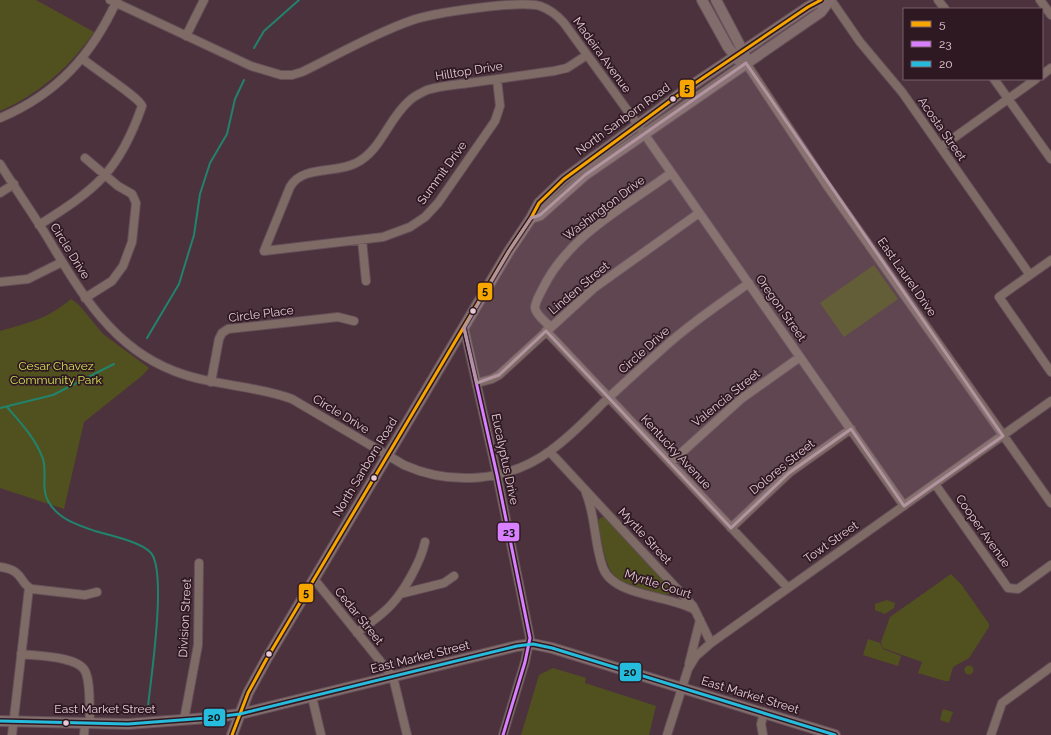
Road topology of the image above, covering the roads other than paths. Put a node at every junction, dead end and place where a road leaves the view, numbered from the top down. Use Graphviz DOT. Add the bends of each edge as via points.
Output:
graph roads {
  1 [pos="204,0"];
  2 [pos="702,0"];
  3 [pos="716,0"];
  4 [pos="821,0"];
  5 [pos="830,0"];
  6 [pos="938,0"];
  7 [pos="1040,0"];
  8 [pos="115,1"];
  9 [pos="541,3"];
  10 [pos="944,8"];
  11 [pos="1051,15"];
  12 [pos="186,36"];
  13 [pos="743,50"];
  14 [pos="587,55"];
  15 [pos="734,56"];
  16 [pos="83,59"];
  17 [pos="746,63"];
  18 [pos="1051,68"];
  19 [pos="1043,74"];
  20 [pos="497,79"];
  21 [pos="995,80"];
  22 [pos="1035,80"];
  23 [pos="1008,99"];
  24 [pos="0,118"];
  25 [pos="638,125"];
  26 [pos="644,134"];
  27 [pos="941,147"];
  28 [pos="85,158"];
  29 [pos="1051,159"];
  30 [pos="0,164"];
  31 [pos="671,173"];
  32 [pos="105,176"];
  33 [pos="14,184"];
  34 [pos="0,193"];
  35 [pos="699,213"];
  36 [pos="532,218"];
  37 [pos="39,225"];
  38 [pos="362,240"];
  39 [pos="264,251"];
  40 [pos="1051,260"];
  41 [pos="62,262"];
  42 [pos="1030,275"];
  43 [pos="366,281"];
  44 [pos="0,282"];
  45 [pos="749,283"];
  46 [pos="85,298"];
  47 [pos="354,321"];
  48 [pos="464,328"];
  49 [pos="548,329"];
  50 [pos="800,356"];
  51 [pos="1051,372"];
  52 [pos="211,382"];
  53 [pos="477,383"];
  54 [pos="609,398"];
  55 [pos="1051,400"];
  56 [pos="851,429"];
  57 [pos="1003,436"];
  58 [pos="550,452"];
  59 [pos="388,456"];
  60 [pos="670,463"];
  61 [pos="497,475"];
  62 [pos="935,484"];
  63 [pos="584,489"];
  64 [pos="1051,503"];
  65 [pos="904,506"];
  66 [pos="612,518"];
  67 [pos="594,526"];
  68 [pos="730,528"];
  69 [pos="426,542"];
  70 [pos="199,563"];
  71 [pos="1051,565"];
  72 [pos="0,567"];
  73 [pos="454,576"];
  74 [pos="314,579"];
  75 [pos="673,583"];
  76 [pos="29,588"];
  77 [pos="788,588"];
  78 [pos="97,592"];
  79 [pos="400,594"];
  80 [pos="662,599"];
  81 [pos="697,611"];
  82 [pos="700,620"];
  83 [pos="357,633"];
  84 [pos="711,643"];
  85 [pos="530,644"];
  86 [pos="22,654"];
  87 [pos="1051,667"];
  88 [pos="686,675"];
  89 [pos="393,677"];
  90 [pos="681,687"];
  91 [pos="312,697"];
  92 [pos="764,713"];
  93 [pos="240,714"];
  94 [pos="184,720"];
  95 [pos="0,721"];
  96 [pos="14,722"];
  97 [pos="87,723"];
  98 [pos="12,735"];
  99 [pos="84,735"];
  100 [pos="232,735"];
  101 [pos="321,735"];
  102 [pos="408,735"];
  103 [pos="503,735"];
  104 [pos="667,735"];
  105 [pos="764,735"];
  106 [pos="835,735"];
  107 [pos="991,735"];
  1 -- 12 [label="street"];
  2 -- 15 [label="main road, East Laurel Drive"];
  3 -- 13 [label="main road, East Laurel Drive"];
  4 -- 13 [label="main road, North Sanborn Road"];
  5 -- 17 [label="main road, North Sanborn Road" via="821,12"];
  5 -- 27 [label="street, Acosta Street" via="860,42 895,82"];
  6 -- 10 [label="street"];
  7 -- 11 [label="street"];
  8 -- 12 [label="street"];
  8 -- 16 [label="street" via="103,29"];
  9 -- 12 [label="street" via="513,4 418,18 292,75 276,74 256,68"];
  9 -- 14 [label="street, Madeira Avenue" via="560,18"];
  13 -- 15 [label="main road, North Sanborn Road"];
  13 -- 17 [label="main road, East Laurel Drive"];
  14 -- 20 [label="street, Hilltop Drive" via="562,69"];
  14 -- 25 [label="street, Madeira Avenue"];
  15 -- 17 [label="main road, East Laurel Drive"];
  15 -- 25 [label="main road, North Sanborn Road"];
  16 -- 24 [label="street" via="40,97"];
  16 -- 32 [label="street" via="142,104 126,146"];
  17 -- 26 [label="main road, North Sanborn Road"];
  17 -- 57 [label="street, East Laurel Drive" via="828,187"];
  18 -- 19 [label="street"];
  20 -- 38 [label="street, Summit Drive" via="500,106 495,121 434,207 420,220 403,230"];
  20 -- 39 [label="street, Hilltop Drive" via="433,88 422,92 405,105 372,150 360,161 345,168 308,173 297,178 290,188"];
  21 -- 23 [label="street"];
  22 -- 23 [label="street"];
  23 -- 27 [label="street"];
  23 -- 29 [label="street"];
  25 -- 26 [label="street, Oregon Street"];
  25 -- 36 [label="main road, North Sanborn Road" via="550,191 539,203"];
  26 -- 31 [label="street, Oregon Street"];
  26 -- 36 [label="main road, North Sanborn Road" via="585,174 540,215"];
  27 -- 42 [label="street, Acosta Street"];
  28 -- 32 [label="street"];
  30 -- 33 [label="street, Circle Drive"];
  31 -- 35 [label="street, Oregon Street"];
  31 -- 49 [label="street, Washington Drive" via="590,231 564,256 548,279 535,306"];
  32 -- 37 [label="street" via="83,196"];
  32 -- 46 [label="street" via="135,197 132,242 118,274"];
  33 -- 34 [label="street"];
  33 -- 37 [label="street, Circle Drive"];
  35 -- 45 [label="street, Oregon Street"];
  35 -- 49 [label="street, Linden Street" via="608,277"];
  36 -- 48 [label="main road, North Sanborn Road" via="509,251"];
  37 -- 41 [label="street, Circle Drive"];
  38 -- 39 [label="street, Summit Drive"];
  38 -- 43 [label="street"];
  40 -- 42 [label="street"];
  41 -- 44 [label="street" via="28,279"];
  41 -- 46 [label="street, Circle Drive"];
  42 -- 51 [label="street" via="999,297"];
  45 -- 50 [label="street, Oregon Street"];
  45 -- 54 [label="street, Circle Drive" via="681,332"];
  46 -- 52 [label="street, Circle Drive" via="108,327 139,353 173,371"];
  47 -- 52 [label="street, Circle Place" via="338,317 228,329 219,339"];
  48 -- 53 [label="street, Eucalyptus Drive"];
  48 -- 59 [label="main road, North Sanborn Road"];
  49 -- 53 [label="street, Linden Street" via="499,375"];
  49 -- 54 [label="street, Kentucky Avenue"];
  50 -- 56 [label="street, Oregon Street"];
  50 -- 60 [label="street, Valencia Street" via="740,399"];
  52 -- 59 [label="street, Circle Drive" via="292,399"];
  53 -- 61 [label="street, Eucalyptus Drive"];
  54 -- 58 [label="street, Circle Drive"];
  54 -- 60 [label="street, Kentucky Avenue"];
  55 -- 57 [label="street, Towt Street"];
  56 -- 65 [label="street, Oregon Street"];
  56 -- 68 [label="street, Dolores Street" via="789,473"];
  57 -- 62 [label="street, Towt Street"];
  57 -- 64 [label="street, East Laurel Drive"];
  58 -- 61 [label="street, Circle Drive" via="525,466"];
  58 -- 63 [label="street, Myrtle Street"];
  59 -- 61 [label="street, Circle Drive" via="412,468 442,477 468,479"];
  59 -- 74 [label="main road, North Sanborn Road"];
  60 -- 68 [label="street, Kentucky Avenue"];
  61 -- 85 [label="street, Eucalyptus Drive"];
  62 -- 65 [label="street, Towt Street"];
  62 -- 71 [label="street, Cooper Avenue" via="1006,586 1013,590 1018,589"];
  63 -- 66 [label="street, Myrtle Street"];
  63 -- 67 [label="street, Myrtle Court"];
  65 -- 77 [label="street, Towt Street"];
  66 -- 67 [label="street" via="600,515"];
  66 -- 75 [label="street, Myrtle Street"];
  67 -- 80 [label="street, Myrtle Court" via="603,568 610,579 620,586"];
  68 -- 77 [label="street, Kentucky Avenue"];
  69 -- 79 [label="street" via="423,554"];
  70 -- 94 [label="street, Division Street" via="198,645"];
  72 -- 76 [label="street" via="14,570"];
  73 -- 79 [label="street" via="444,583"];
  74 -- 83 [label="street, Cedar Street"];
  74 -- 93 [label="main road, North Sanborn Road" via="260,670"];
  75 -- 80 [label="street" via="672,595"];
  75 -- 81 [label="street, Myrtle Street"];
  76 -- 78 [label="street" via="85,595"];
  76 -- 86 [label="street"];
  77 -- 84 [label="street, Towt Street"];
  79 -- 83 [label="street" via="391,605"];
  80 -- 81 [label="street, Myrtle Court"];
  81 -- 82 [label="street, Myrtle Street"];
  82 -- 84 [label="street, Myrtle Street"];
  82 -- 88 [label="street"];
  83 -- 89 [label="street, Cedar Street"];
  84 -- 88 [label="street, Towt Street" via="696,656"];
  85 -- 89 [label="main road, East Market Street"];
  85 -- 90 [label="main road, East Market Street" via="552,648"];
  85 -- 103 [label="street, Eucalyptus Drive"];
  86 -- 96 [label="street"];
  86 -- 97 [label="street" via="72,661 82,666 87,677"];
  87 -- 107 [label="street" via="1002,703"];
  88 -- 90 [label="street, Towt Street"];
  89 -- 91 [label="main road, East Market Street"];
  89 -- 102 [label="street, Cedar Street"];
  90 -- 92 [label="main road, East Market Street"];
  90 -- 104 [label="street, Towt Street"];
  91 -- 93 [label="main road, East Market Street"];
  91 -- 101 [label="street"];
  92 -- 105 [label="street" via="761,727"];
  92 -- 106 [label="main road, East Market Street"];
  93 -- 94 [label="main road, East Market Street"];
  93 -- 100 [label="main road, North Sanborn Road"];
  94 -- 97 [label="main road, East Market Street" via="128,724"];
  95 -- 96 [label="main road, East Market Street"];
  96 -- 97 [label="main road, East Market Street"];
  96 -- 98 [label="street"];
  97 -- 99 [label="street"];
}
